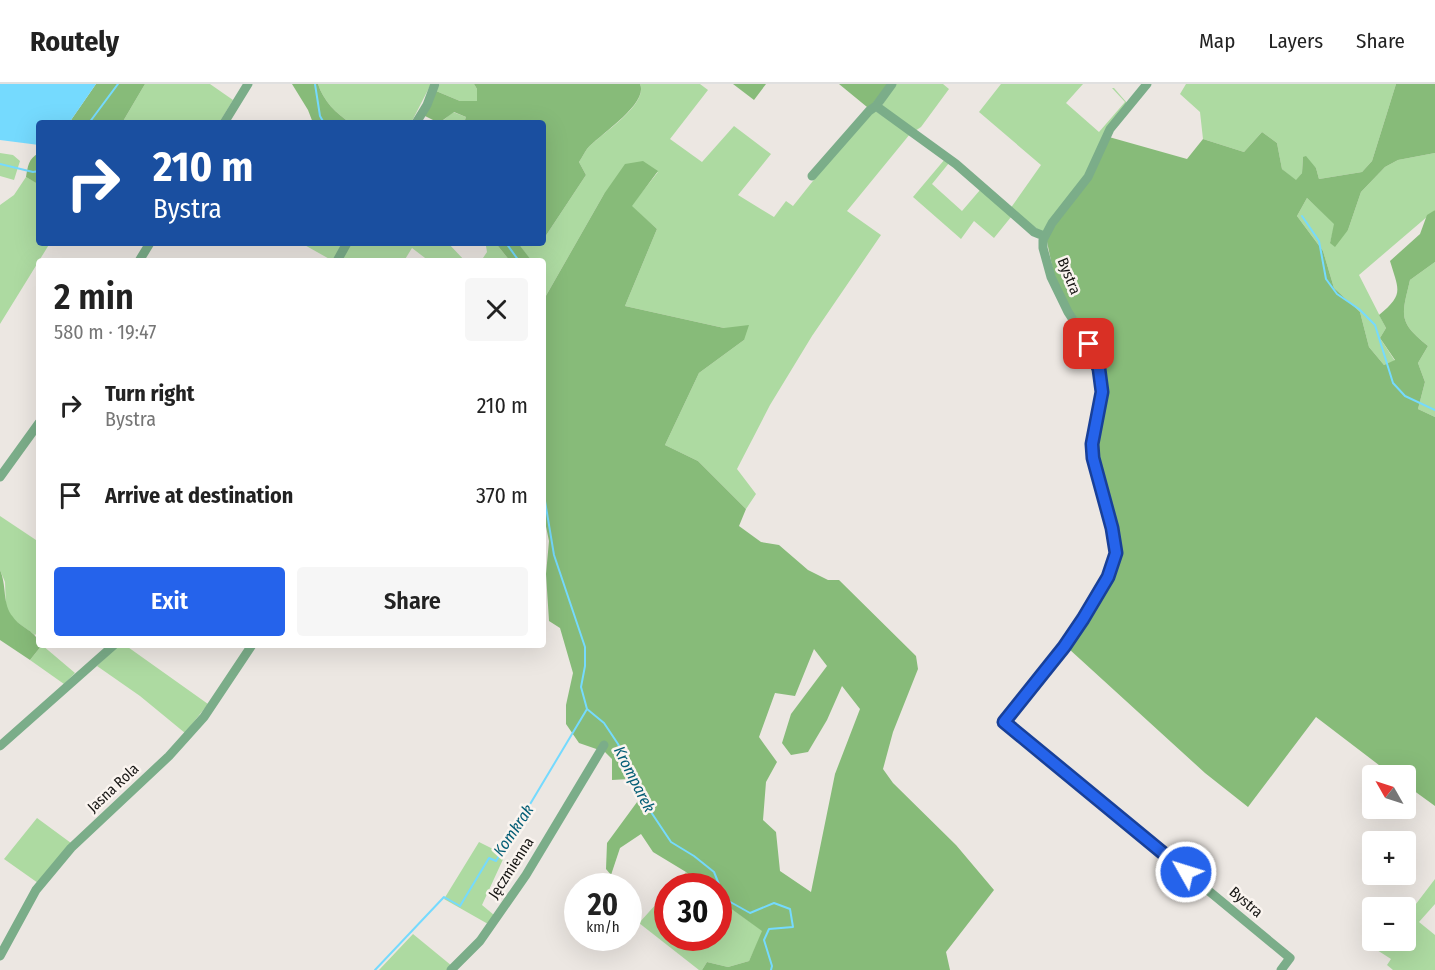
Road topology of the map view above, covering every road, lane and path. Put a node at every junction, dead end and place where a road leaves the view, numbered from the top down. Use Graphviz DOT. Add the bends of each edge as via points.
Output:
graph roads {
  1 [pos="248,84"];
  2 [pos="435,84"];
  3 [pos="892,84"];
  4 [pos="1147,84"];
  5 [pos="876,106"];
  6 [pos="226,120"];
  7 [pos="418,120"];
  8 [pos="812,176"];
  9 [pos="1044,236"];
  10 [pos="36,427"];
  11 [pos="0,477"];
  12 [pos="111,648"];
  13 [pos="250,648"];
  14 [pos="604,745"];
  15 [pos="0,746"];
  16 [pos="0,956"];
  17 [pos="451,970"];
  18 [pos="1281,970"];
  1 -- 6 [label="street"];
  2 -- 7 [label="street"];
  3 -- 5 [label="street"];
  4 -- 9 [label="street" via="1110,129 1088,177"];
  5 -- 8 [label="street"];
  5 -- 9 [label="street" via="956,164 1034,232"];
  9 -- 18 [label="street, Bystra" via="1043,249 1051,277 1089,344 1101,380 1093,458 1116,553 1108,577 1083,619 1004,722 1290,958"];
  10 -- 11 [label="street"];
  12 -- 15 [label="street"];
  13 -- 16 [label="street, Jasna Rola" via="204,717 170,756 71,849 36,890"];
  14 -- 17 [label="street, Jęczmienna" via="526,875 480,940"];
}
